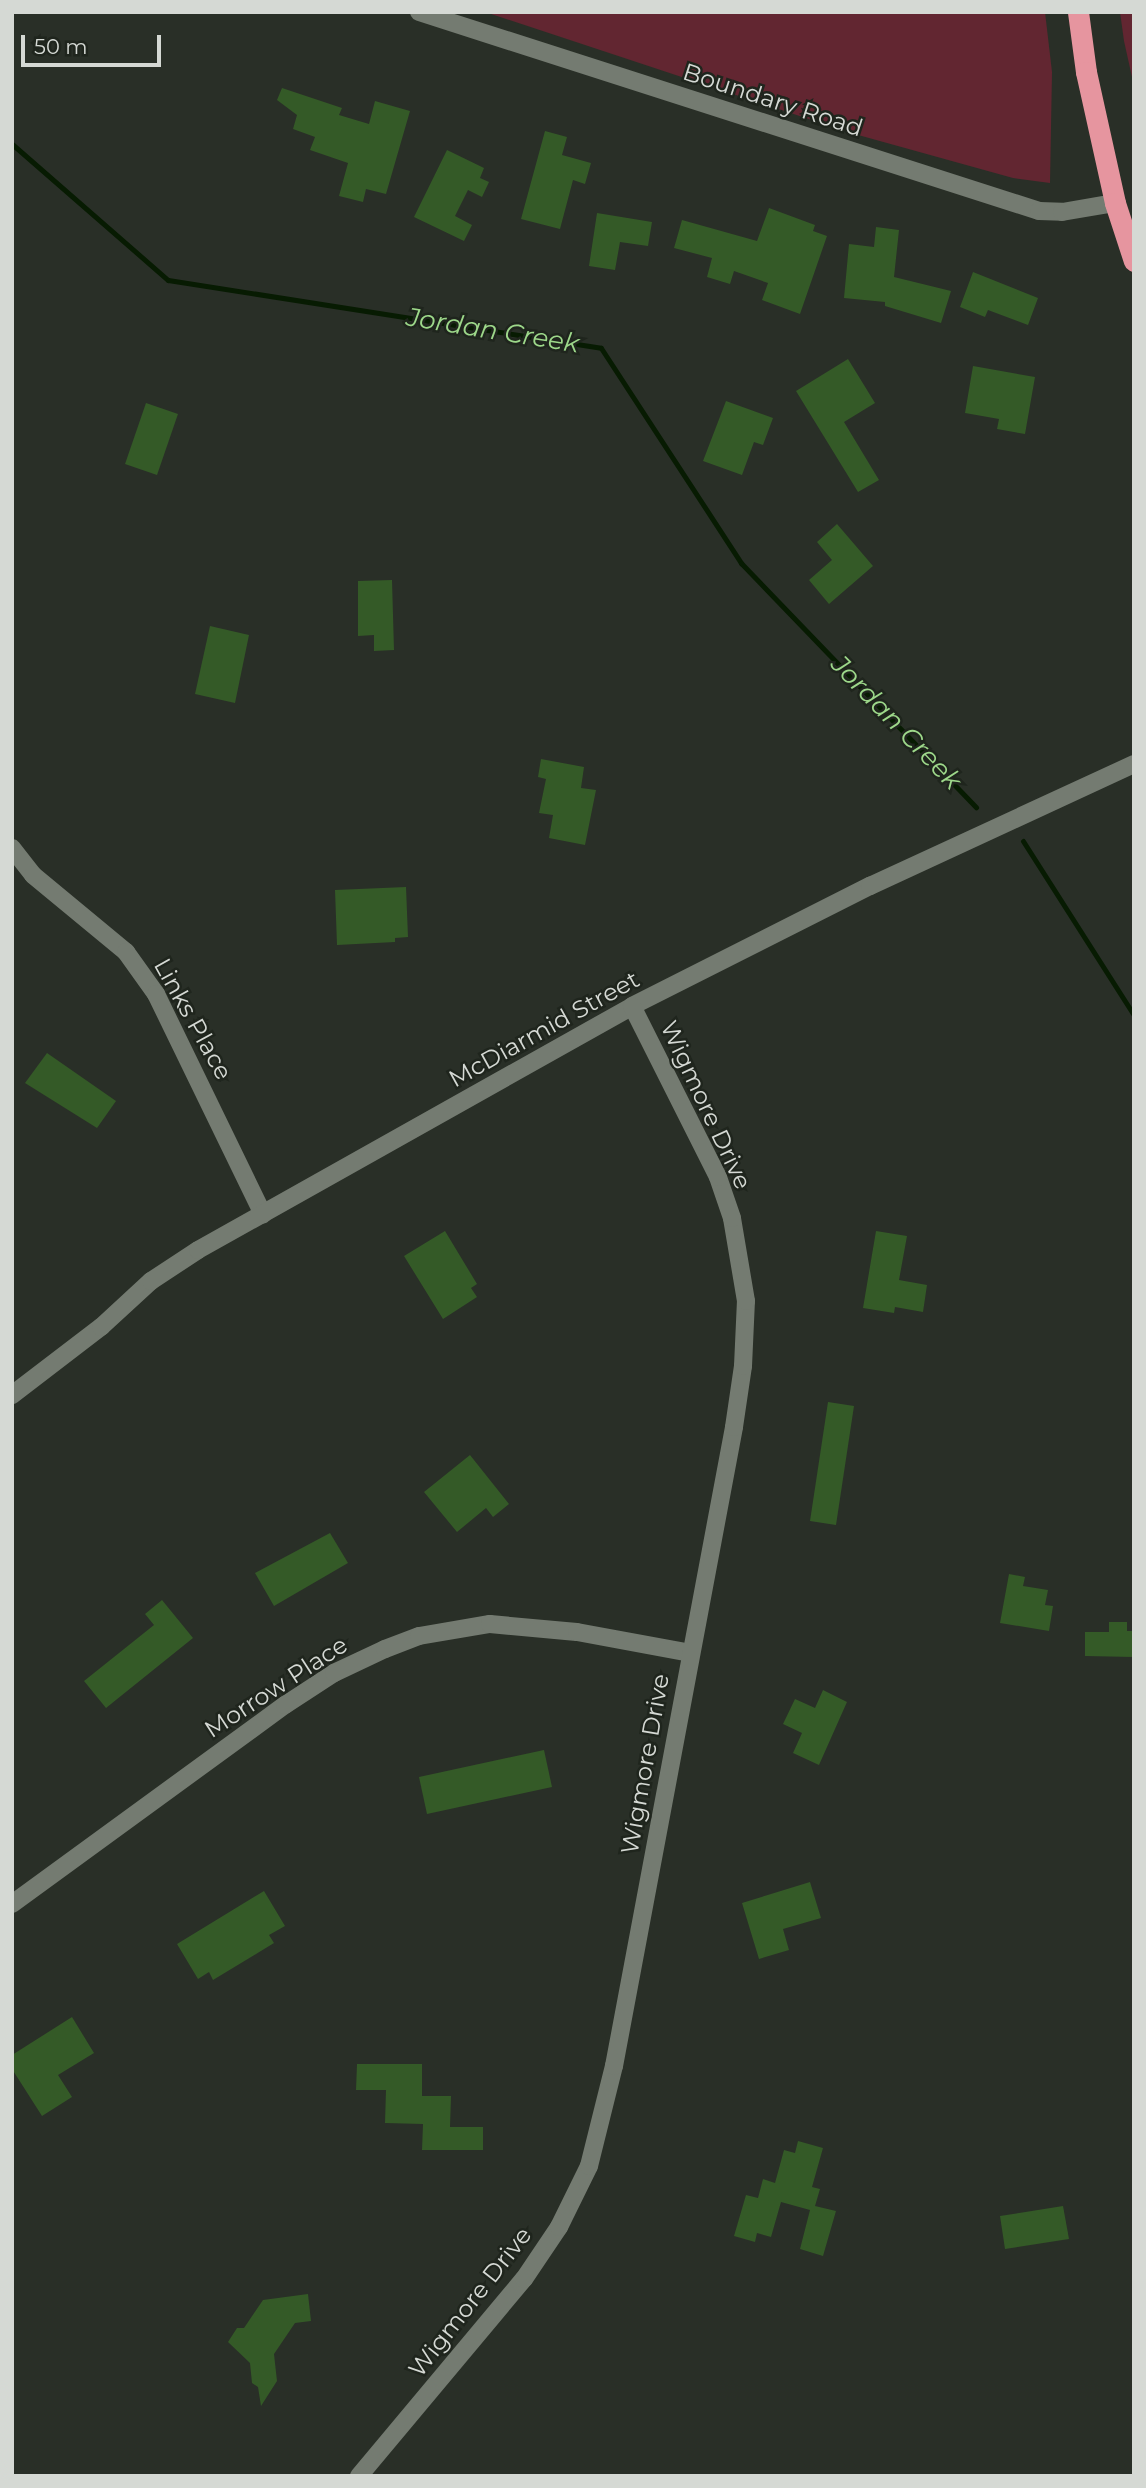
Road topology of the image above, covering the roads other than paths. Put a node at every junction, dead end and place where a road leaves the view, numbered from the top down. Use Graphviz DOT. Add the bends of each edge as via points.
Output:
graph roads {
  1 [pos="419,12"];
  2 [pos="1078,12"];
  3 [pos="1115,203"];
  4 [pos="1134,261"];
  5 [pos="1134,764"];
  6 [pos="12,848"];
  7 [pos="632,1006"];
  8 [pos="263,1214"];
  9 [pos="12,1395"];
  10 [pos="690,1653"];
  11 [pos="12,1904"];
  12 [pos="359,2476"];
  1 -- 3 [label="street, Boundary Road" via="1039,211"];
  2 -- 3 [label="highway" via="1086,72"];
  3 -- 4 [label="highway"];
  5 -- 7 [label="street, McDiarmid Street" via="870,886"];
  6 -- 8 [label="street, Links Place" via="33,875 125,952 156,993"];
  7 -- 8 [label="street, McDiarmid Street"];
  7 -- 10 [label="street, Wigmore Drive" via="718,1177 732,1218 746,1301 734,1427"];
  8 -- 9 [label="street, McDiarmid Street" via="171,1267"];
  10 -- 11 [label="street, Morrow Place" via="576,1632 490,1625 419,1636 385,1648 334,1673 285,1705"];
  10 -- 12 [label="street, Wigmore Drive" via="614,2066 589,2166 559,2227 524,2279"];
}
